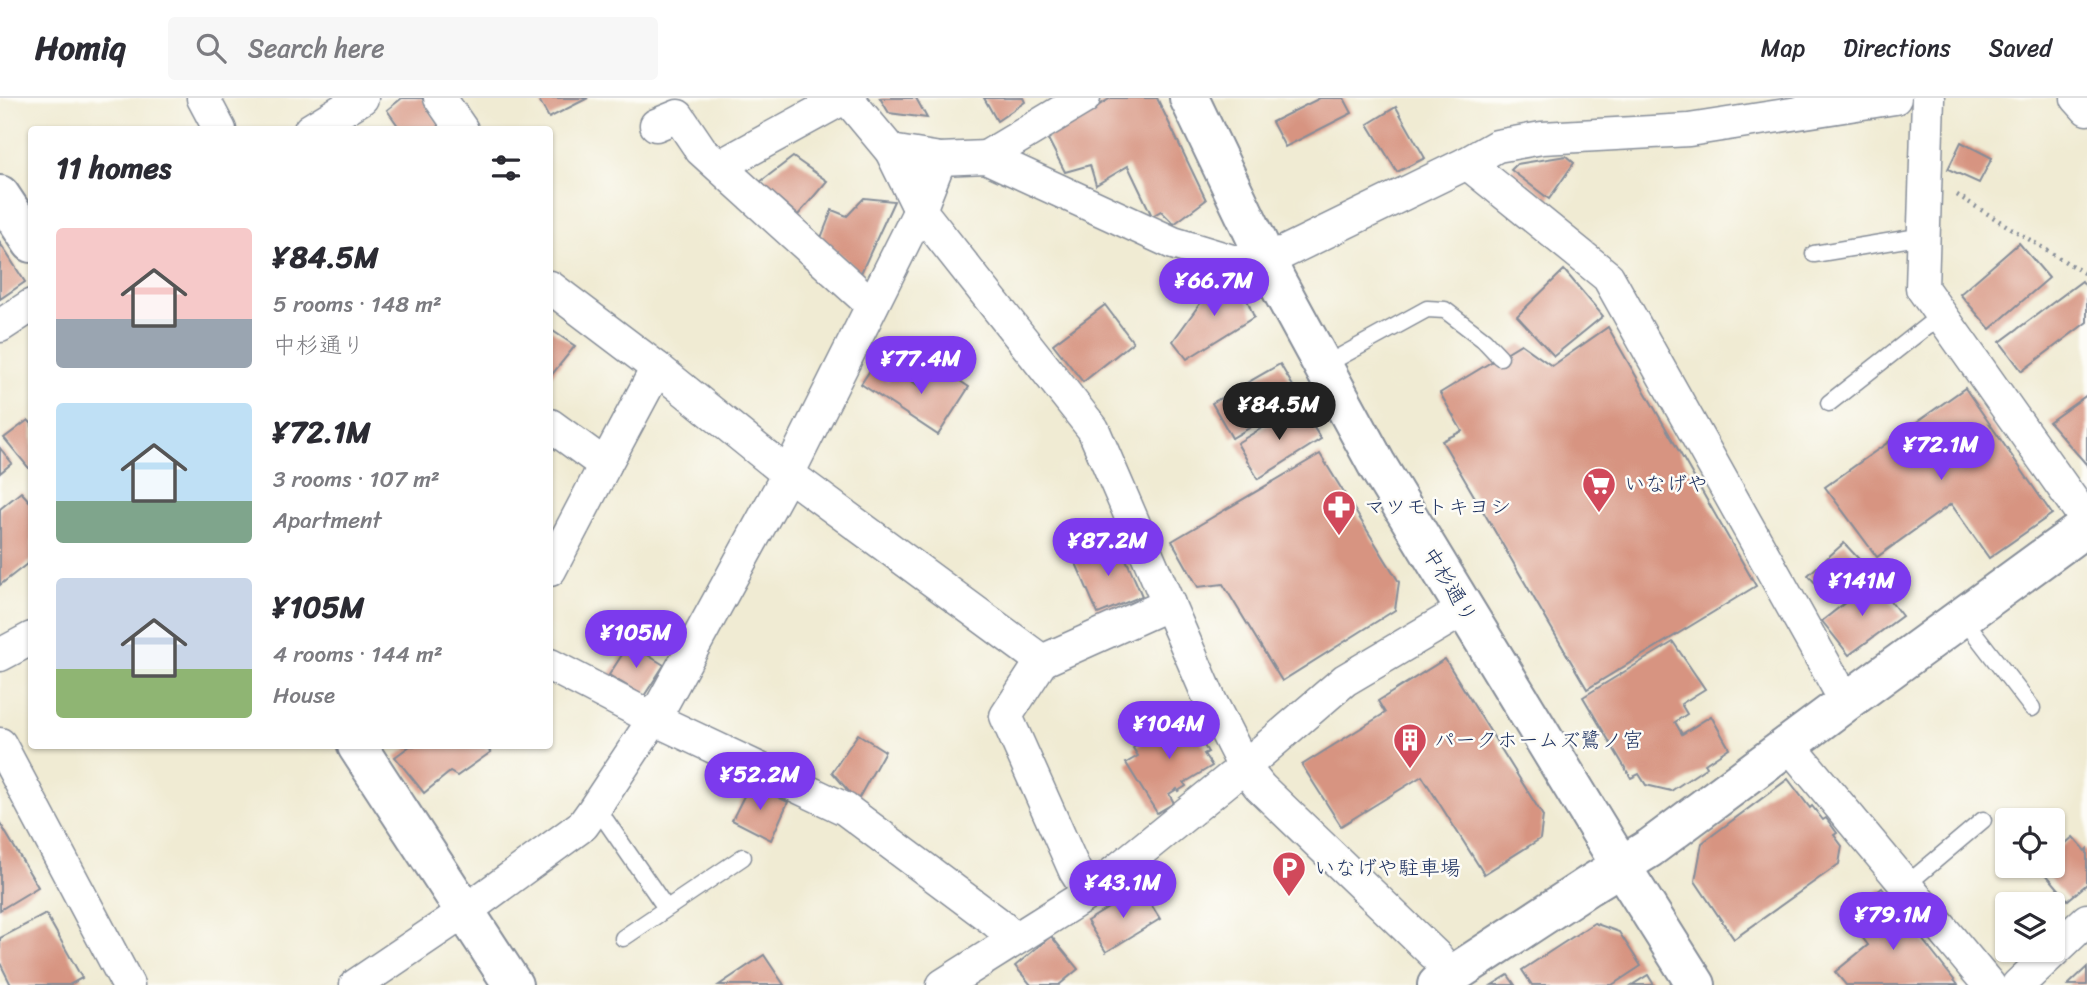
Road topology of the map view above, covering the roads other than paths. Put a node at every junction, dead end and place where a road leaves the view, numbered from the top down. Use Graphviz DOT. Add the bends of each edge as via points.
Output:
graph roads {
  1 [pos="203,98"];
  2 [pos="362,98"];
  3 [pos="440,98"];
  4 [pos="846,98"];
  5 [pos="1084,98"];
  6 [pos="1189,98"];
  7 [pos="1895,98"];
  8 [pos="1928,98"];
  9 [pos="2077,98"];
  10 [pos="1853,101"];
  11 [pos="2087,109"];
  12 [pos="656,125"];
  13 [pos="217,126"];
  14 [pos="316,126"];
  15 [pos="459,126"];
  16 [pos="891,151"];
  17 [pos="986,157"];
  18 [pos="940,159"];
  19 [pos="1466,163"];
  20 [pos="720,166"];
  21 [pos="0,195"];
  22 [pos="920,210"];
  23 [pos="1924,236"];
  24 [pos="28,237"];
  25 [pos="1814,254"];
  26 [pos="1266,261"];
  27 [pos="553,289"];
  28 [pos="872,305"];
  29 [pos="28,308"];
  30 [pos="1941,315"];
  31 [pos="0,327"];
  32 [pos="1500,357"];
  33 [pos="1323,366"];
  34 [pos="657,368"];
  35 [pos="1829,402"];
  36 [pos="553,427"];
  37 [pos="605,465"];
  38 [pos="788,474"];
  39 [pos="2087,524"];
  40 [pos="553,564"];
  41 [pos="1168,604"];
  42 [pos="1465,609"];
  43 [pos="1962,618"];
  44 [pos="28,641"];
  45 [pos="0,655"];
  46 [pos="1042,661"];
  47 [pos="553,667"];
  48 [pos="1846,702"];
  49 [pos="2032,708"];
  50 [pos="654,719"];
  51 [pos="0,744"];
  52 [pos="1789,745"];
  53 [pos="359,749"];
  54 [pos="1244,767"];
  55 [pos="593,811"];
  56 [pos="1983,820"];
  57 [pos="743,857"];
  58 [pos="1621,866"];
  59 [pos="1906,885"];
  60 [pos="1089,894"];
  61 [pos="666,908"];
  62 [pos="464,912"];
  63 [pos="2087,920"];
  64 [pos="623,938"];
  65 [pos="1015,939"];
  66 [pos="1443,981"];
  67 [pos="128,985"];
  68 [pos="356,985"];
  69 [pos="513,985"];
  70 [pos="943,985"];
  71 [pos="1696,985"];
  72 [pos="1989,985"];
  73 [pos="2018,985"];
  1 -- 13 [label="street"];
  2 -- 14 [label="street"];
  3 -- 15 [label="street"];
  4 -- 16 [label="street"];
  4 -- 20 [label="street"];
  5 -- 17 [label="street"];
  6 -- 26 [label="street, 中杉通り"];
  7 -- 10 [label="street"];
  8 -- 23 [label="street"];
  9 -- 11 [label="street"];
  10 -- 19 [label="street" via="1689,130 1542,138 1497,146"];
  12 -- 20 [label="street" via="678,116 701,150"];
  16 -- 18 [label="street"];
  16 -- 22 [label="street"];
  17 -- 18 [label="street"];
  17 -- 26 [label="street" via="1173,243 1231,261"];
  18 -- 22 [label="street"];
  19 -- 26 [label="street"];
  19 -- 48 [label="street" via="1608,276"];
  20 -- 28 [label="street"];
  21 -- 24 [label="street"];
  22 -- 28 [label="street"];
  22 -- 41 [label="street" via="1093,429"];
  23 -- 25 [label="lane"];
  23 -- 30 [label="street" via="1922,288"];
  26 -- 33 [label="street, 中杉通り"];
  27 -- 34 [label="street"];
  28 -- 38 [label="street"];
  29 -- 31 [label="street"];
  30 -- 35 [label="lane"];
  30 -- 39 [label="street"];
  32 -- 33 [label="lane" via="1445,310 1427,310"];
  33 -- 42 [label="street, 中杉通り"];
  34 -- 37 [label="street"];
  34 -- 38 [label="street"];
  36 -- 37 [label="street"];
  37 -- 40 [label="street"];
  38 -- 46 [label="street"];
  38 -- 50 [label="street"];
  39 -- 43 [label="street"];
  41 -- 46 [label="street"];
  41 -- 54 [label="street"];
  42 -- 54 [label="street" via="1345,680"];
  42 -- 58 [label="street, 中杉通り"];
  43 -- 48 [label="street"];
  43 -- 49 [label="lane"];
  44 -- 45 [label="street"];
  46 -- 60 [label="street" via="1006,716"];
  47 -- 50 [label="street"];
  48 -- 52 [label="street"];
  50 -- 55 [label="street"];
  50 -- 65 [label="street" via="845,809"];
  51 -- 67 [label="street"];
  52 -- 58 [label="street"];
  52 -- 59 [label="street"];
  53 -- 62 [label="street"];
  54 -- 60 [label="street"];
  54 -- 66 [label="street" via="1436,956"];
  55 -- 61 [label="lane" via="606,821"];
  55 -- 62 [label="street" via="583,825"];
  56 -- 59 [label="lane"];
  57 -- 61 [label="lane"];
  58 -- 66 [label="street"];
  58 -- 71 [label="street, 中杉通り"];
  59 -- 72 [label="street"];
  60 -- 65 [label="street"];
  61 -- 64 [label="lane"];
  62 -- 68 [label="street"];
  62 -- 69 [label="street"];
  63 -- 73 [label="street"];
  65 -- 70 [label="street"];
}
